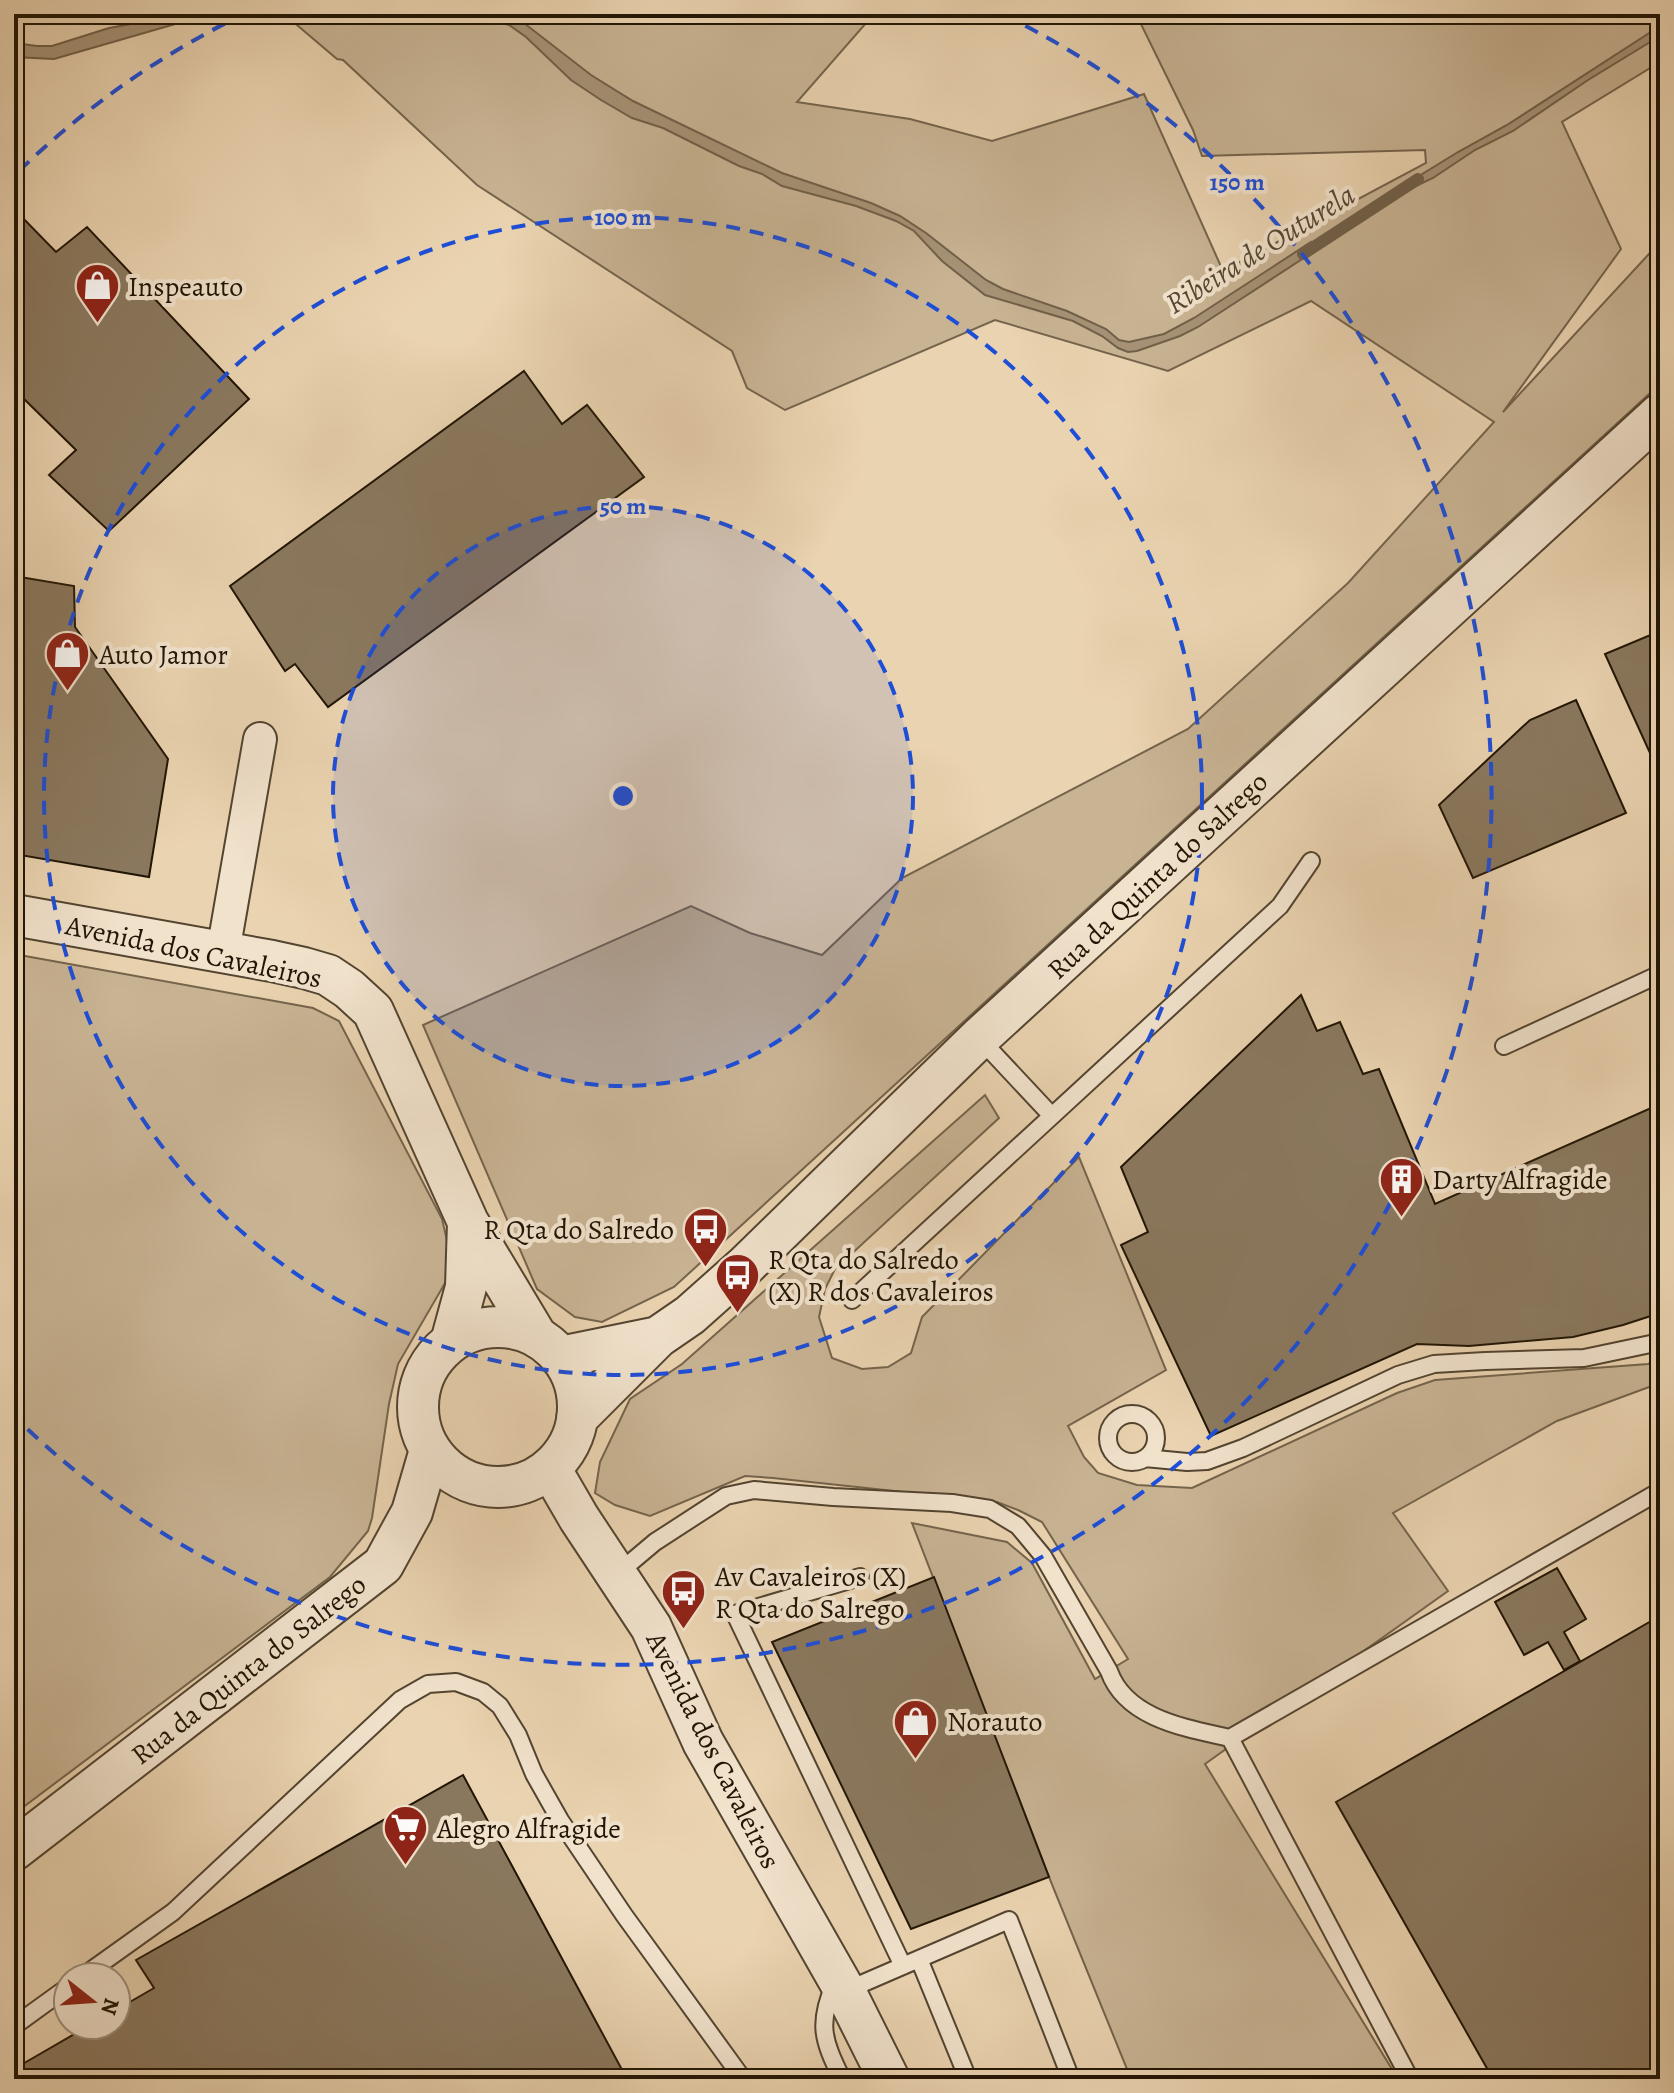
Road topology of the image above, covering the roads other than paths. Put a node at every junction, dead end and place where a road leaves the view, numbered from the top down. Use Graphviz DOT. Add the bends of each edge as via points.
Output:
graph roads {
  1 [pos="1660,414"];
  2 [pos="260,739"];
  3 [pos="1311,861"];
  4 [pos="14,915"];
  5 [pos="223,952"];
  6 [pos="1660,974"];
  7 [pos="979,1038"];
  8 [pos="1504,1046"];
  9 [pos="1052,1116"];
  10 [pos="468,1222"];
  11 [pos="852,1300"];
  12 [pos="658,1337"];
  13 [pos="451,1342"];
  14 [pos="1660,1342"];
  15 [pos="549,1347"];
  16 [pos="577,1418"];
  17 [pos="430,1450"];
  18 [pos="1145,1458"];
  19 [pos="550,1468"];
  20 [pos="1660,1491"];
  21 [pos="617,1574"];
  22 [pos="860,1577"];
  23 [pos="1230,1738"];
  24 [pos="14,1850"];
  25 [pos="104,1961"];
  26 [pos="911,1963"];
  27 [pos="841,1984"];
  28 [pos="52,1999"];
  29 [pos="14,2026"];
  30 [pos="743,2079"];
  31 [pos="842,2079"];
  32 [pos="889,2079"];
  33 [pos="968,2079"];
  34 [pos="1071,2079"];
  35 [pos="1410,2079"];
  1 -- 7 [label="street, Rua da Quinta do Salrego"];
  2 -- 5 [label="street"];
  3 -- 9 [label="lane" via="1280,906"];
  4 -- 5 [label="street, Avenida dos Cavaleiros"];
  5 -- 10 [label="street, Avenida dos Cavaleiros" via="328,975 373,1011"];
  6 -- 8 [label="lane"];
  7 -- 9 [label="lane"];
  7 -- 12 [label="street, Rua da Quinta do Salrego" via="745,1266"];
  9 -- 11 [label="lane"];
  10 -- 13 [label="street, Avenida dos Cavaleiros" via="466,1287"];
  10 -- 15 [label="street, Avenida dos Cavaleiros"];
  12 -- 15 [label="street, Rua da Quinta do Salrego"];
  12 -- 16 [label="street, Rua da Quinta do Salrego"];
  13 -- 15 [label="street" via="493,1327 516,1329"];
  13 -- 17 [label="street" via="434,1359 417,1404"];
  14 -- 18 [label="lane" via="1584,1358 1434,1364 1398,1375 1207,1461"];
  15 -- 16 [label="street" via="571,1375"];
  16 -- 19 [label="street" via="564,1454"];
  17 -- 19 [label="street" via="448,1471 472,1484 499,1488 527,1483"];
  17 -- 24 [label="street, Rua da Quinta do Salrego" via="412,1512 383,1565"];
  19 -- 21 [label="street, Avenida dos Cavaleiros"];
  20 -- 23 [label="lane"];
  21 -- 23 [label="lane" via="726,1496 754,1490 990,1509 1018,1526 1043,1556 1112,1679 1133,1705 1176,1726"];
  21 -- 27 [label="street, Avenida dos Cavaleiros" via="651,1627 703,1742"];
  22 -- 26 [label="lane" via="735,1614"];
  23 -- 35 [label="lane"];
  25 -- 30 [label="lane" via="173,1912 400,1700 428,1684 456,1682 483,1692 500,1706 560,1820"];
  26 -- 27 [label="lane"];
  26 -- 33 [label="lane"];
  26 -- 34 [label="lane" via="1009,1920"];
  27 -- 31 [label="lane" via="827,2002 823,2031"];
  27 -- 32 [label="street, Avenida dos Cavaleiros"];
  28 -- 29 [label="lane"];
}
